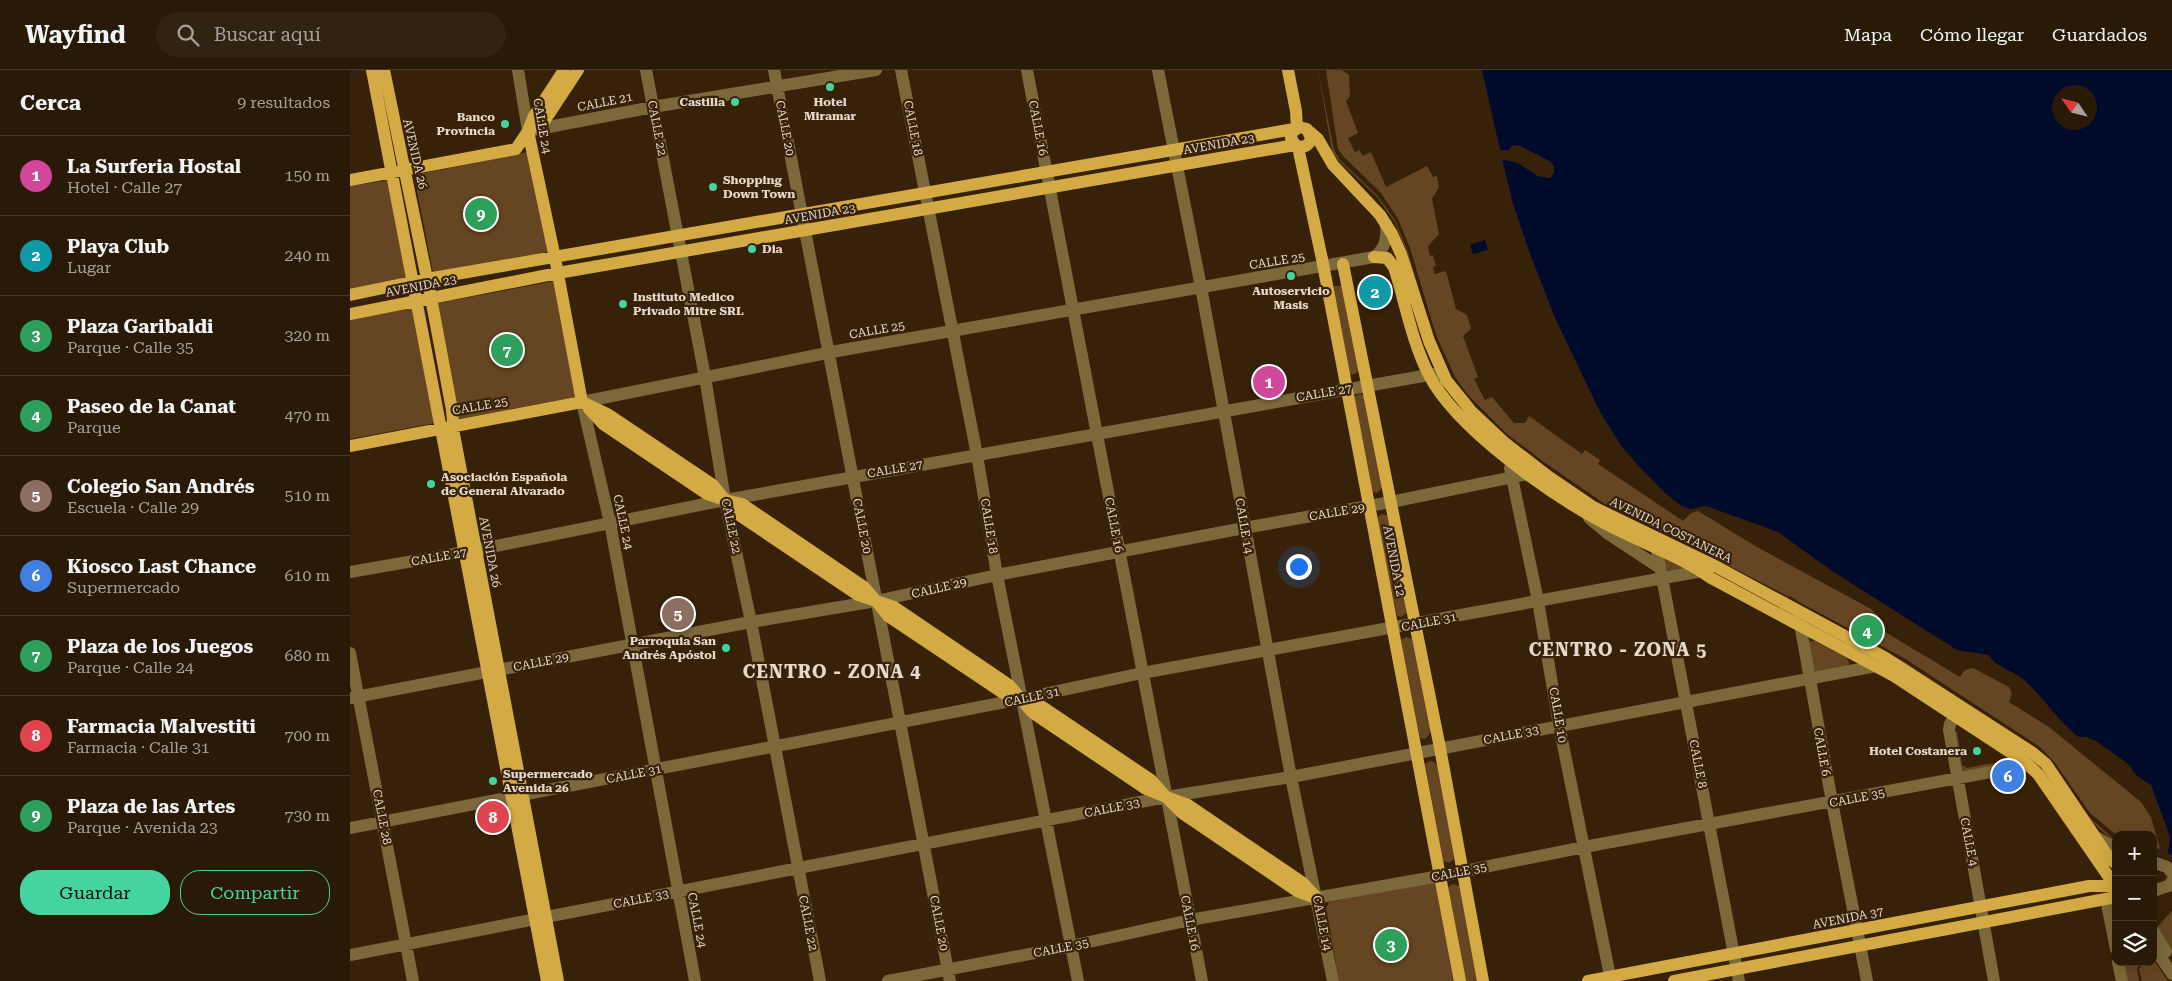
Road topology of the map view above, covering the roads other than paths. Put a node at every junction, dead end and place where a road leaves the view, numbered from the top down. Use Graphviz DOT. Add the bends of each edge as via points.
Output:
graph roads {
  1 [pos="372,70"];
  2 [pos="384,70"];
  3 [pos="518,70"];
  4 [pos="564,70"];
  5 [pos="578,70"];
  6 [pos="646,70"];
  7 [pos="774,70"];
  8 [pos="876,70"];
  9 [pos="902,70"];
  10 [pos="1027,70"];
  11 [pos="1158,70"];
  12 [pos="1288,70"];
  13 [pos="777,87"];
  14 [pos="653,107"];
  15 [pos="1302,129"];
  16 [pos="528,131"];
  17 [pos="1297,146"];
  18 [pos="1173,150"];
  19 [pos="1176,166"];
  20 [pos="405,170"];
  21 [pos="392,172"];
  22 [pos="1046,172"];
  23 [pos="350,180"];
  24 [pos="1050,188"];
  25 [pos="926,194"];
  26 [pos="929,208"];
  27 [pos="801,215"];
  28 [pos="1386,224"];
  29 [pos="804,230"];
  30 [pos="677,237"];
  31 [pos="680,252"];
  32 [pos="1374,257"];
  33 [pos="555,258"];
  34 [pos="1343,264"];
  35 [pos="1323,267"];
  36 [pos="558,273"];
  37 [pos="427,279"];
  38 [pos="1200,287"];
  39 [pos="414,291"];
  40 [pos="350,295"];
  41 [pos="431,298"];
  42 [pos="1073,310"];
  43 [pos="350,314"];
  44 [pos="953,330"];
  45 [pos="830,352"];
  46 [pos="1436,373"];
  47 [pos="705,377"];
  48 [pos="1367,385"];
  49 [pos="1347,389"];
  50 [pos="582,402"];
  51 [pos="1223,410"];
  52 [pos="447,426"];
  53 [pos="1096,433"];
  54 [pos="350,446"];
  55 [pos="977,454"];
  56 [pos="1511,455"];
  57 [pos="1528,474"];
  58 [pos="853,477"];
  59 [pos="1512,477"];
  60 [pos="725,500"];
  61 [pos="1391,502"];
  62 [pos="1571,504"];
  63 [pos="1370,506"];
  64 [pos="610,523"];
  65 [pos="1244,528"];
  66 [pos="1656,546"];
  67 [pos="470,551"];
  68 [pos="1119,551"];
  69 [pos="1707,568"];
  70 [pos="350,572"];
  71 [pos="1661,573"];
  72 [pos="997,575"];
  73 [pos="876,602"];
  74 [pos="1538,602"];
  75 [pos="1798,610"];
  76 [pos="751,622"];
  77 [pos="1415,625"];
  78 [pos="1800,625"];
  79 [pos="1393,629"];
  80 [pos="632,644"];
  81 [pos="1267,652"];
  82 [pos="350,653"];
  83 [pos="1876,666"];
  84 [pos="493,671"];
  85 [pos="1142,673"];
  86 [pos="1809,679"];
  87 [pos="354,697"];
  88 [pos="1021,699"];
  89 [pos="1686,702"];
  90 [pos="1958,711"];
  91 [pos="901,722"];
  92 [pos="1559,725"];
  93 [pos="775,746"];
  94 [pos="1440,748"];
  95 [pos="1417,753"];
  96 [pos="2030,765"];
  97 [pos="655,770"];
  98 [pos="1291,776"];
  99 [pos="1957,779"];
  100 [pos="517,796"];
  101 [pos="1166,797"];
  102 [pos="1832,802"];
  103 [pos="1046,821"];
  104 [pos="383,822"];
  105 [pos="1710,824"];
  106 [pos="350,828"];
  107 [pos="2094,836"];
  108 [pos="924,844"];
  109 [pos="2112,846"];
  110 [pos="1584,847"];
  111 [pos="2112,861"];
  112 [pos="2157,863"];
  113 [pos="798,869"];
  114 [pos="1462,872"];
  115 [pos="2172,873"];
  116 [pos="1440,876"];
  117 [pos="2172,881"];
  118 [pos="2112,888"];
  119 [pos="2112,890"];
  120 [pos="2112,890"];
  121 [pos="2157,890"];
  122 [pos="678,892"];
  123 [pos="1317,898"];
  124 [pos="1981,907"];
  125 [pos="540,919"];
  126 [pos="1190,920"];
  127 [pos="1984,922"];
  128 [pos="1857,930"];
  129 [pos="2157,938"];
  130 [pos="406,945"];
  131 [pos="1071,946"];
  132 [pos="1860,946"];
  133 [pos="2157,952"];
  134 [pos="1734,953"];
  135 [pos="350,956"];
  136 [pos="2172,960"];
  137 [pos="2119,966"];
  138 [pos="2172,974"];
  139 [pos="948,975"];
  140 [pos="1738,975"];
  141 [pos="1611,979"];
  142 [pos="413,981"];
  143 [pos="547,981"];
  144 [pos="558,981"];
  145 [pos="695,981"];
  146 [pos="820,981"];
  147 [pos="888,981"];
  148 [pos="1078,981"];
  149 [pos="1202,981"];
  150 [pos="1333,981"];
  151 [pos="1460,981"];
  152 [pos="1483,981"];
  153 [pos="1588,981"];
  154 [pos="1674,981"];
  155 [pos="1867,981"];
  156 [pos="1994,981"];
  157 [pos="2122,981"];
  1 -- 21 [label="main road, AVENIDA 26"];
  2 -- 20 [label="main road, AVENIDA 26"];
  3 -- 16 [label="street, CALLE 24"];
  4 -- 16 [label="main road"];
  5 -- 16 [label="main road" via="545,120"];
  6 -- 14 [label="street, CALLE 22"];
  7 -- 13 [label="street, CALLE 20"];
  8 -- 13 [label="street, CALLE 21"];
  9 -- 25 [label="street, CALLE 18"];
  10 -- 22 [label="street, CALLE 16"];
  11 -- 18 [label="street, CALLE 14"];
  12 -- 15 [label="main road"];
  13 -- 14 [label="street, CALLE 21"];
  13 -- 27 [label="street, CALLE 20"];
  14 -- 16 [label="street, CALLE 21"];
  14 -- 30 [label="street, CALLE 22"];
  15 -- 17 [label="main road" via="1291,138"];
  15 -- 17 [label="main road" via="1311,138 1304,147"];
  15 -- 18 [label="main road, AVENIDA 23"];
  15 -- 28 [label="main road, AVENIDA COSTANERA" via="1318,140 1338,170"];
  16 -- 20 [label="main road" via="516,149"];
  16 -- 33 [label="main road, CALLE 24"];
  17 -- 19 [label="main road, AVENIDA 23"];
  17 -- 35 [label="main road, AVENIDA 12"];
  18 -- 19 [label="street, CALLE 14"];
  18 -- 22 [label="main road, AVENIDA 23"];
  19 -- 24 [label="main road, AVENIDA 23"];
  19 -- 38 [label="street, CALLE 14"];
  20 -- 21 [label="main road"];
  20 -- 37 [label="main road, AVENIDA 26"];
  21 -- 23 [label="main road"];
  21 -- 39 [label="main road, AVENIDA 26"];
  22 -- 24 [label="street, CALLE 16"];
  22 -- 25 [label="main road, AVENIDA 23"];
  24 -- 26 [label="main road, AVENIDA 23"];
  24 -- 42 [label="street, CALLE 16"];
  25 -- 26 [label="street, CALLE 18"];
  25 -- 27 [label="main road, AVENIDA 23"];
  26 -- 29 [label="main road, AVENIDA 23"];
  26 -- 44 [label="street, CALLE 18"];
  27 -- 29 [label="street, CALLE 20"];
  27 -- 30 [label="main road, AVENIDA 23"];
  28 -- 32 [label="street" via="1385,243"];
  28 -- 46 [label="main road, AVENIDA COSTANERA" via="1401,254"];
  29 -- 31 [label="main road, AVENIDA 23"];
  29 -- 45 [label="street, CALLE 20"];
  30 -- 31 [label="street, CALLE 22"];
  30 -- 33 [label="main road, AVENIDA 23"];
  31 -- 36 [label="main road, AVENIDA 23"];
  31 -- 47 [label="street, CALLE 22"];
  32 -- 34 [label="street, CALLE 25"];
  32 -- 46 [label="main road, AVENIDA COSTANERA" via="1387,258 1394,267 1417,343"];
  33 -- 36 [label="main road, CALLE 24"];
  33 -- 37 [label="main road, AVENIDA 23"];
  34 -- 35 [label="street, CALLE 25"];
  34 -- 48 [label="main road, AVENIDA 12"];
  35 -- 38 [label="street, CALLE 25"];
  35 -- 49 [label="main road, AVENIDA 12"];
  36 -- 41 [label="main road, AVENIDA 23"];
  36 -- 50 [label="main road, CALLE 24"];
  37 -- 39 [label="main road, AVENIDA 23"];
  37 -- 41 [label="main road, AVENIDA 26"];
  38 -- 42 [label="street, CALLE 25"];
  38 -- 51 [label="street, CALLE 14"];
  39 -- 40 [label="main road, AVENIDA 23"];
  39 -- 41 [label="main road, AVENIDA 23"];
  39 -- 43 [label="main road, AVENIDA 23"];
  39 -- 52 [label="main road, AVENIDA 26"];
  41 -- 52 [label="main road, AVENIDA 26"];
  42 -- 44 [label="street, CALLE 25"];
  42 -- 53 [label="street, CALLE 16"];
  44 -- 45 [label="street, CALLE 25"];
  44 -- 55 [label="street, CALLE 18"];
  45 -- 47 [label="street, CALLE 25"];
  45 -- 58 [label="street, CALLE 20"];
  46 -- 48 [label="street, CALLE 27"];
  46 -- 56 [label="main road, AVENIDA COSTANERA" via="1454,408"];
  47 -- 50 [label="street, CALLE 25"];
  47 -- 60 [label="street, CALLE 22"];
  48 -- 49 [label="street, CALLE 27"];
  48 -- 61 [label="main road, AVENIDA 12"];
  49 -- 51 [label="street, CALLE 27"];
  49 -- 63 [label="main road, AVENIDA 12"];
  50 -- 52 [label="main road, CALLE 25"];
  50 -- 60 [label="main road" via="603,424 707,494"];
  50 -- 64 [label="street, CALLE 24"];
  51 -- 53 [label="street, CALLE 27"];
  51 -- 65 [label="street, CALLE 14"];
  52 -- 54 [label="main road, CALLE 25"];
  52 -- 67 [label="main road, AVENIDA 26"];
  53 -- 55 [label="street, CALLE 27"];
  53 -- 68 [label="street, CALLE 16"];
  55 -- 58 [label="street, CALLE 27"];
  55 -- 72 [label="street, CALLE 18"];
  56 -- 57 [label="main road, AVENIDA COSTANERA"];
  56 -- 59 [label="street, CALLE 10"];
  56 -- 69 [label="main road, AVENIDA COSTANERA" via="1593,507"];
  57 -- 59 [label="street, CALLE 29"];
  57 -- 62 [label="main road, AVENIDA COSTANERA"];
  58 -- 60 [label="street, CALLE 27"];
  58 -- 73 [label="street, CALLE 20"];
  59 -- 61 [label="street, CALLE 29"];
  59 -- 74 [label="street, CALLE 10"];
  60 -- 64 [label="street, CALLE 27"];
  60 -- 73 [label="main road" via="736,513 858,595"];
  60 -- 76 [label="street, CALLE 22"];
  61 -- 63 [label="street, CALLE 29"];
  61 -- 77 [label="main road, AVENIDA 12"];
  62 -- 66 [label="main road, AVENIDA COSTANERA" via="1613,528"];
  62 -- 71 [label="street"];
  63 -- 65 [label="street, CALLE 29"];
  63 -- 79 [label="main road, AVENIDA 12"];
  64 -- 67 [label="street, CALLE 27"];
  64 -- 80 [label="street, CALLE 24"];
  65 -- 68 [label="street, CALLE 29"];
  65 -- 81 [label="street, CALLE 14"];
  66 -- 69 [label="main road, AVENIDA COSTANERA"];
  66 -- 71 [label="street, CALLE 8"];
  67 -- 70 [label="street, CALLE 27"];
  67 -- 84 [label="main road, AVENIDA 26"];
  68 -- 72 [label="street, CALLE 29"];
  68 -- 85 [label="street, CALLE 16"];
  69 -- 71 [label="street, CALLE 31"];
  69 -- 75 [label="main road, AVENIDA COSTANERA"];
  69 -- 78 [label="main road, AVENIDA COSTANERA"];
  71 -- 74 [label="street, CALLE 31"];
  71 -- 89 [label="street, CALLE 8"];
  72 -- 73 [label="street, CALLE 29"];
  72 -- 88 [label="street, CALLE 18"];
  73 -- 76 [label="street, CALLE 29"];
  73 -- 88 [label="main road" via="888,616 962,666 1003,693"];
  73 -- 91 [label="street, CALLE 20"];
  74 -- 77 [label="street, CALLE 31"];
  74 -- 92 [label="street, CALLE 10"];
  75 -- 78 [label="street, CALLE 6"];
  75 -- 90 [label="main road, AVENIDA COSTANERA" via="1884,657"];
  76 -- 80 [label="street, CALLE 29"];
  76 -- 93 [label="street, CALLE 22"];
  77 -- 79 [label="street, CALLE 31"];
  77 -- 94 [label="main road, AVENIDA 12"];
  78 -- 83 [label="main road, AVENIDA COSTANERA"];
  78 -- 86 [label="street, CALLE 6"];
  79 -- 81 [label="street, CALLE 31"];
  79 -- 95 [label="main road, AVENIDA 12"];
  80 -- 84 [label="street, CALLE 29"];
  80 -- 97 [label="street, CALLE 24"];
  81 -- 85 [label="street, CALLE 31"];
  81 -- 98 [label="street, CALLE 14"];
  82 -- 87 [label="street, CALLE 28"];
  83 -- 86 [label="street, CALLE 33"];
  83 -- 90 [label="main road, AVENIDA COSTANERA"];
  84 -- 87 [label="street, CALLE 29"];
  84 -- 100 [label="main road, AVENIDA 26"];
  85 -- 88 [label="street, CALLE 31"];
  85 -- 101 [label="street, CALLE 16"];
  86 -- 89 [label="street, CALLE 33"];
  86 -- 102 [label="street, CALLE 6"];
  87 -- 104 [label="street, CALLE 28"];
  88 -- 91 [label="street, CALLE 31"];
  88 -- 101 [label="main road" via="1032,713 1146,789"];
  88 -- 103 [label="street, CALLE 18"];
  89 -- 92 [label="street, CALLE 33"];
  89 -- 105 [label="street, CALLE 8"];
  90 -- 96 [label="main road, AVENIDA COSTANERA"];
  90 -- 99 [label="street, CALLE 4" via="1949,730"];
  90 -- 107 [label="main road, AVENIDA COSTANERA" via="2042,760"];
  91 -- 93 [label="street, CALLE 31"];
  91 -- 108 [label="street, CALLE 20"];
  92 -- 94 [label="street, CALLE 33"];
  92 -- 110 [label="street, CALLE 10"];
  93 -- 97 [label="street, CALLE 31"];
  93 -- 113 [label="street, CALLE 22"];
  94 -- 95 [label="street, CALLE 33"];
  94 -- 114 [label="main road, AVENIDA 12"];
  95 -- 98 [label="street, CALLE 33"];
  95 -- 116 [label="main road, AVENIDA 12"];
  96 -- 99 [label="street, CALLE 35"];
  96 -- 118 [label="main road, AVENIDA COSTANERA"];
  97 -- 100 [label="street, CALLE 31"];
  97 -- 122 [label="street, CALLE 24"];
  98 -- 101 [label="street, CALLE 33"];
  98 -- 123 [label="street, CALLE 14"];
  99 -- 102 [label="street, CALLE 35"];
  99 -- 124 [label="street, CALLE 4"];
  100 -- 104 [label="street, CALLE 31"];
  100 -- 125 [label="main road, AVENIDA 26"];
  101 -- 103 [label="street, CALLE 33"];
  101 -- 123 [label="main road" via="1182,813 1289,886"];
  101 -- 126 [label="street, CALLE 16"];
  102 -- 105 [label="street, CALLE 35"];
  102 -- 128 [label="street, CALLE 6"];
  103 -- 108 [label="street, CALLE 33"];
  103 -- 131 [label="street, CALLE 18"];
  104 -- 106 [label="street, CALLE 31"];
  104 -- 130 [label="street, CALLE 28"];
  105 -- 110 [label="street, CALLE 35"];
  105 -- 134 [label="street, CALLE 8"];
  107 -- 109 [label="street"];
  107 -- 111 [label="main road, AVENIDA COSTANERA"];
  108 -- 113 [label="street, CALLE 33"];
  108 -- 139 [label="street, CALLE 20"];
  110 -- 114 [label="street, CALLE 35"];
  110 -- 141 [label="street, CALLE 10"];
  112 -- 115 [label="street"];
  113 -- 122 [label="street, CALLE 33"];
  113 -- 146 [label="street, CALLE 22"];
  114 -- 116 [label="street, CALLE 35"];
  114 -- 152 [label="main road, AVENIDA 12"];
  116 -- 123 [label="street, CALLE 35"];
  116 -- 151 [label="main road, AVENIDA 12"];
  117 -- 121 [label="street"];
  119 -- 124 [label="main road, AVENIDA 37" via="2089,886"];
  120 -- 127 [label="main road"];
  122 -- 125 [label="street, CALLE 33"];
  122 -- 145 [label="street, CALLE 24"];
  123 -- 126 [label="street, CALLE 35"];
  123 -- 150 [label="street, CALLE 14"];
  124 -- 127 [label="street, CALLE 4"];
  124 -- 128 [label="main road, AVENIDA 37"];
  125 -- 130 [label="street, CALLE 33"];
  125 -- 143 [label="main road, AVENIDA 26"];
  125 -- 144 [label="main road, AVENIDA 26"];
  126 -- 131 [label="street, CALLE 35"];
  126 -- 149 [label="street, CALLE 16"];
  127 -- 132 [label="main road"];
  127 -- 156 [label="street, CALLE 4"];
  128 -- 132 [label="street, CALLE 6"];
  128 -- 134 [label="main road, AVENIDA 37"];
  129 -- 136 [label="street"];
  130 -- 135 [label="street, CALLE 33"];
  130 -- 142 [label="street, CALLE 28"];
  131 -- 139 [label="street, CALLE 35"];
  131 -- 148 [label="street, CALLE 18"];
  132 -- 140 [label="main road"];
  132 -- 155 [label="street, CALLE 6"];
  133 -- 138 [label="street"];
  134 -- 140 [label="street, CALLE 8"];
  134 -- 141 [label="main road, AVENIDA 37"];
  137 -- 157 [label="street"];
  139 -- 147 [label="street, CALLE 35"];
  140 -- 154 [label="main road"];
  141 -- 153 [label="main road, AVENIDA 37"];
}
